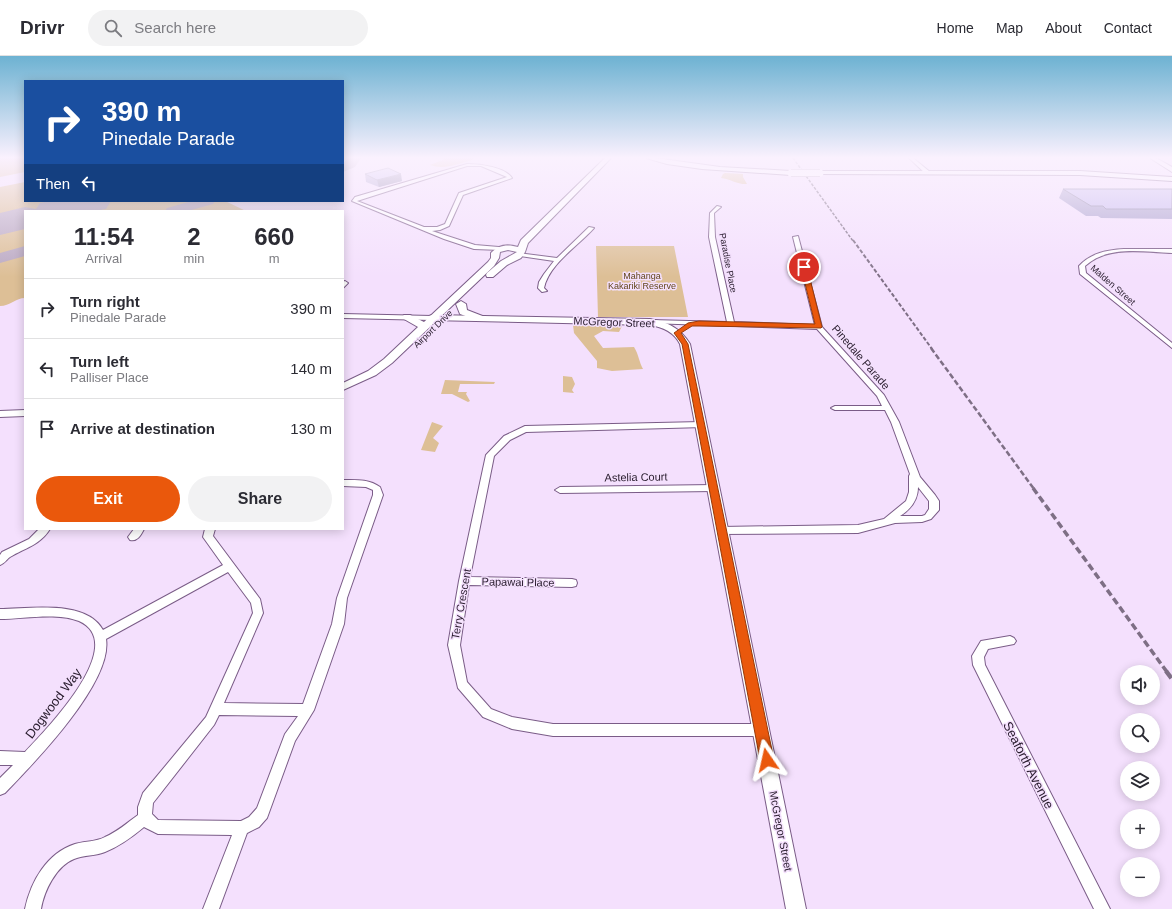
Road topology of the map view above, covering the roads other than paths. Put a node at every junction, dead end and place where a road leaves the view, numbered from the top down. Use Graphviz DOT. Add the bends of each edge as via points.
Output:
graph roads {
  1 [pos="361,198"];
  2 [pos="459,198"];
  3 [pos="560,198"];
  4 [pos="568,198"];
  5 [pos="719,207"];
  6 [pos="450,220"];
  7 [pos="423,228"];
  8 [pos="591,228"];
  9 [pos="796,237"];
  10 [pos="458,242"];
  11 [pos="498,251"];
  12 [pos="1172,251"];
  13 [pos="520,254"];
  14 [pos="559,260"];
  15 [pos="544,291"];
  16 [pos="461,304"];
  17 [pos="344,316"];
  18 [pos="407,317"];
  19 [pos="438,318"];
  20 [pos="482,319"];
  21 [pos="650,322"];
  22 [pos="699,324"];
  23 [pos="731,324"];
  24 [pos="423,327"];
  25 [pos="819,327"];
  26 [pos="678,333"];
  27 [pos="1172,346"];
  28 [pos="344,387"];
  29 [pos="344,394"];
  30 [pos="24,407"];
  31 [pos="0,408"];
  32 [pos="834,408"];
  33 [pos="888,408"];
  34 [pos="0,414"];
  35 [pos="24,414"];
  36 [pos="701,425"];
  37 [pos="912,469"];
  38 [pos="344,483"];
  39 [pos="714,488"];
  40 [pos="560,490"];
  41 [pos="882,523"];
  42 [pos="44,530"];
  43 [pos="210,530"];
  44 [pos="721,531"];
  45 [pos="0,561"];
  46 [pos="229,566"];
  47 [pos="464,581"];
  48 [pos="572,583"];
  49 [pos="0,614"];
  50 [pos="100,637"];
  51 [pos="1010,641"];
  52 [pos="216,709"];
  53 [pos="308,710"];
  54 [pos="761,730"];
  55 [pos="0,758"];
  56 [pos="28,759"];
  57 [pos="0,788"];
  58 [pos="145,818"];
  59 [pos="242,828"];
  60 [pos="33,909"];
  61 [pos="211,909"];
  62 [pos="796,909"];
  63 [pos="1102,909"];
  1 -- 7 [label="street" via="354,200"];
  2 -- 6 [label="street"];
  3 -- 11 [label="main road, Airport Drive" via="514,242"];
  4 -- 13 [label="main road" via="524,242"];
  5 -- 23 [label="street, Paradise Place" via="712,213 712,237"];
  6 -- 7 [label="street" via="447,225 440,228"];
  6 -- 10 [label="street" via="452,236"];
  7 -- 10 [label="street"];
  8 -- 14 [label="street"];
  9 -- 25 [label="street"];
  10 -- 11 [label="street"];
  11 -- 13 [label="main road" via="502,258"];
  11 -- 19 [label="main road, Airport Drive" via="491,264"];
  12 -- 27 [label="street, Malden Street" via="1130,250 1098,254 1087,259 1082,266 1083,274"];
  13 -- 14 [label="street"];
  13 -- 16 [label="main road, Airport Drive" via="500,266"];
  14 -- 15 [label="street" via="542,280 541,288"];
  16 -- 19 [label="main road, Airport Drive"];
  16 -- 20 [label="main road" via="463,312"];
  17 -- 18 [label="street, McGregor Street"];
  18 -- 19 [label="street, McGregor Street"];
  18 -- 24 [label="main road"];
  19 -- 20 [label="street, McGregor Street"];
  19 -- 24 [label="main road, Airport Drive"];
  19 -- 29 [label="main road, Airport Drive" via="386,374"];
  20 -- 21 [label="street, McGregor Street"];
  21 -- 22 [label="street, Pinedale Parade"];
  21 -- 26 [label="street, McGregor Street" via="668,326"];
  22 -- 23 [label="street, Pinedale Parade"];
  22 -- 26 [label="street, Pinedale Parade" via="690,325"];
  23 -- 25 [label="street, Pinedale Parade"];
  24 -- 28 [label="main road, Airport Drive" via="381,367"];
  25 -- 33 [label="street, Pinedale Parade"];
  26 -- 36 [label="street, McGregor Street" via="685,344"];
  30 -- 31 [label="main road"];
  32 -- 33 [label="street"];
  33 -- 37 [label="street, Pinedale Parade"];
  34 -- 35 [label="main road"];
  36 -- 39 [label="street, McGregor Street"];
  36 -- 47 [label="street, Terry Crescent" via="525,429 507,438 490,455"];
  37 -- 41 [label="street, Pinedale Parade" via="914,496 903,511"];
  37 -- 41 [label="street, Pinedale Parade" via="932,497 934,510 922,519"];
  38 -- 53 [label="street" via="373,485 378,495 342,598 338,624"];
  39 -- 40 [label="street, Astelia Court"];
  39 -- 44 [label="street, McGregor Street"];
  41 -- 44 [label="street, Pinedale Parade" via="858,530"];
  42 -- 45 [label="street" via="32,542 6,555"];
  43 -- 46 [label="street" via="208,537"];
  44 -- 54 [label="street, McGregor Street"];
  46 -- 50 [label="street"];
  46 -- 52 [label="street" via="259,609"];
  47 -- 48 [label="street, Papawai Place"];
  47 -- 54 [label="street, Terry Crescent" via="454,645 462,684 486,713 512,723 553,730"];
  49 -- 50 [label="street" via="76,615 90,622"];
  50 -- 56 [label="street, Dogwood Way" via="102,651 87,685"];
  51 -- 63 [label="street, Seaforth Avenue" via="984,645 978,656 979,665"];
  52 -- 53 [label="street"];
  52 -- 58 [label="street" via="205,728 148,798 143,809"];
  53 -- 59 [label="street" via="290,738 262,813 254,822"];
  54 -- 62 [label="street, McGregor Street"];
  55 -- 56 [label="street"];
  56 -- 57 [label="street, Dogwood Way"];
  58 -- 59 [label="street" via="152,825 166,828"];
  58 -- 60 [label="street" via="108,844 73,852 60,860 42,884"];
  59 -- 61 [label="street"];
}
